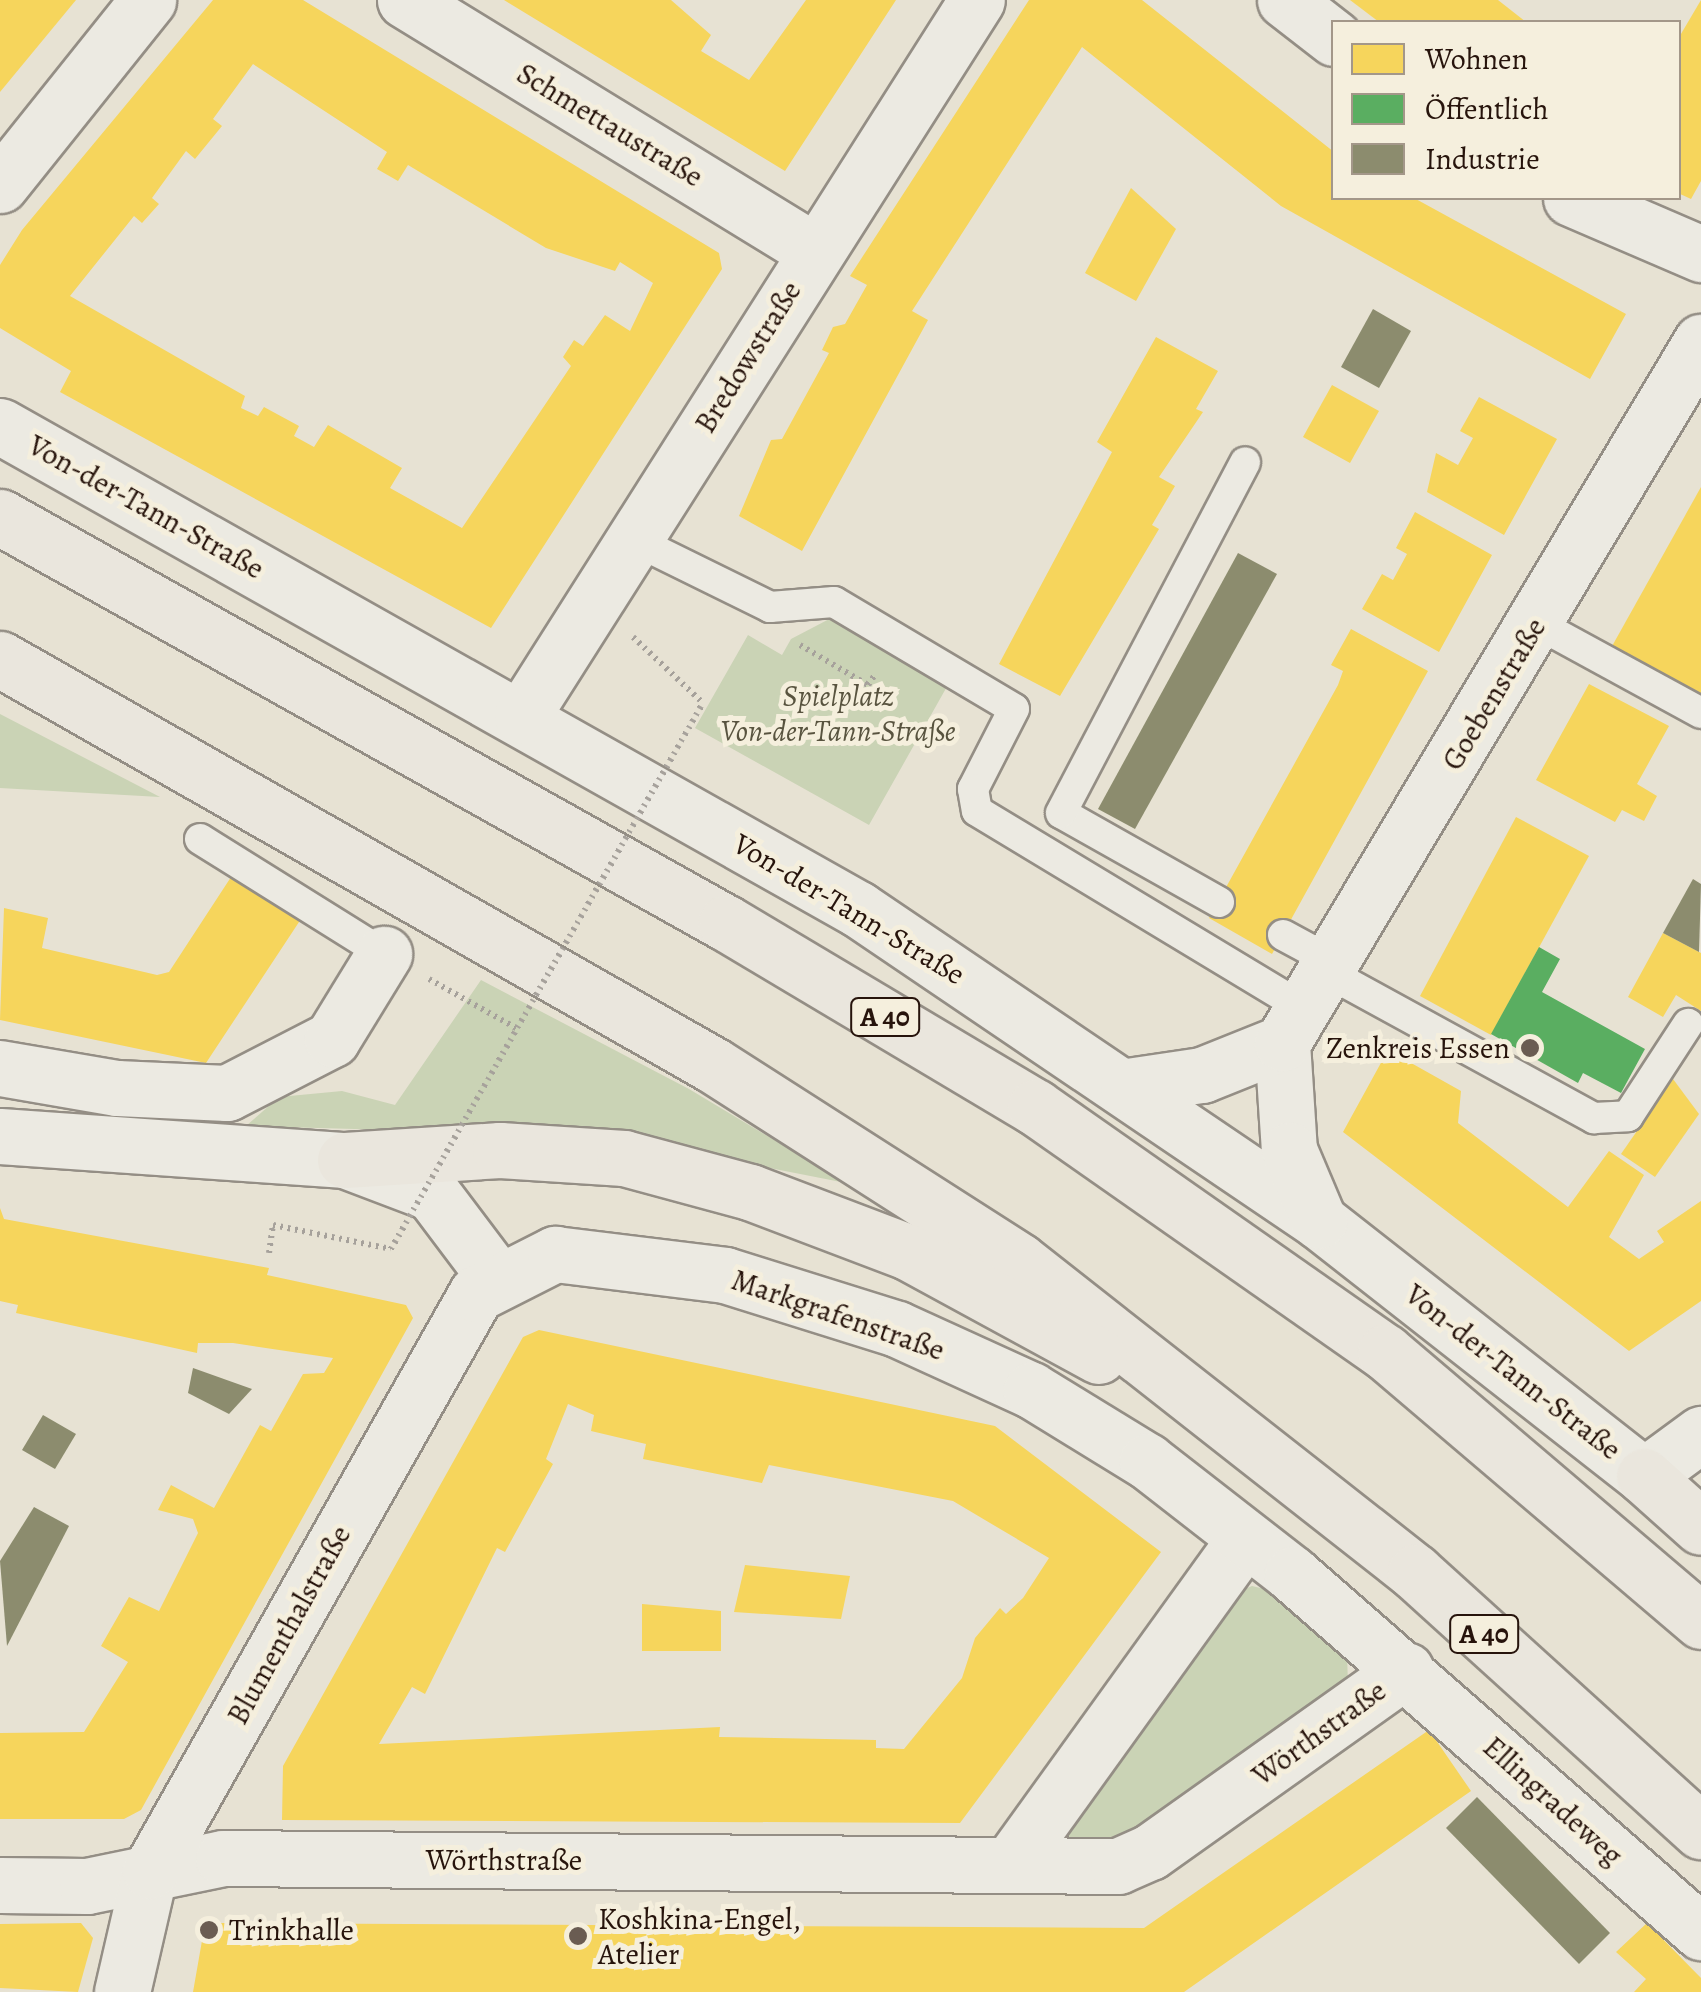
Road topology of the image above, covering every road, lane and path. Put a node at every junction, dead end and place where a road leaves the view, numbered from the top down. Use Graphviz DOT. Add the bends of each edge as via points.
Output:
graph roads {
  1 [pos="148,0"];
  2 [pos="404,0"];
  3 [pos="977,0"];
  4 [pos="1285,0"];
  5 [pos="1331,36"];
  6 [pos="0,185"];
  7 [pos="1576,200"];
  8 [pos="815,251"];
  9 [pos="1701,254"];
  10 [pos="1701,342"];
  11 [pos="0,426"];
  12 [pos="1246,462"];
  13 [pos="0,517"];
  14 [pos="632,539"];
  15 [pos="1538,624"];
  16 [pos="628,632"];
  17 [pos="0,659"];
  18 [pos="1701,713"];
  19 [pos="522,716"];
  20 [pos="200,839"];
  21 [pos="1219,902"];
  22 [pos="1283,936"];
  23 [pos="384,954"];
  24 [pos="435,982"];
  25 [pos="1310,996"];
  26 [pos="1688,1024"];
  27 [pos="516,1028"];
  28 [pos="0,1068"];
  29 [pos="1128,1086"];
  30 [pos="0,1136"];
  31 [pos="345,1160"];
  32 [pos="1319,1220"];
  33 [pos="269,1254"];
  34 [pos="496,1278"];
  35 [pos="1701,1434"];
  36 [pos="1260,1444"];
  37 [pos="1644,1476"];
  38 [pos="1701,1527"];
  39 [pos="1245,1538"];
  40 [pos="1701,1620"];
  41 [pos="1406,1670"];
  42 [pos="1701,1832"];
  43 [pos="1011,1863"];
  44 [pos="150,1871"];
  45 [pos="0,1885"];
  46 [pos="1701,1932"];
  47 [pos="122,1992"];
  1 -- 6 [label="street"];
  2 -- 8 [label="street, Schmettaustraße"];
  3 -- 8 [label="street, Bredowstraße"];
  4 -- 5 [label="street"];
  7 -- 9 [label="street"];
  8 -- 14 [label="street, Bredowstraße"];
  10 -- 15 [label="street, Goebenstraße"];
  11 -- 19 [label="street, Von-der-Tann-Straße"];
  12 -- 21 [label="lane" via="1061,813"];
  13 -- 40 [label="highway, A 40" via="726,923 1035,1107 1384,1352"];
  14 -- 19 [label="street, Bredowstraße"];
  14 -- 25 [label="lane" via="770,607 834,602 1014,709 972,789 978,811"];
  15 -- 18 [label="lane"];
  15 -- 25 [label="street, Goebenstraße"];
  16 -- 27 [label="path, bridge" via="703,703"];
  17 -- 36 [label="highway, A 40" via="713,1065 1019,1261"];
  19 -- 29 [label="street, Von-der-Tann-Straße" via="858,909"];
  20 -- 23 [label="lane"];
  22 -- 25 [label="lane"];
  23 -- 28 [label="street" via="332,1039 226,1093 117,1088"];
  24 -- 27 [label="path"];
  25 -- 26 [label="lane" via="1594,1118 1628,1116"];
  25 -- 29 [label="street" via="1202,1075"];
  25 -- 32 [label="street" via="1289,1150"];
  27 -- 33 [label="path, bridge" via="391,1250 273,1225"];
  29 -- 32 [label="street, Von-der-Tann-Straße"];
  30 -- 31 [label="street"];
  31 -- 34 [label="street" via="432,1193"];
  31 -- 36 [label="highway" via="500,1150 624,1158 750,1192 908,1252"];
  32 -- 37 [label="street, Von-der-Tann-Straße"];
  34 -- 39 [label="street, Markgrafenstraße" via="555,1254 594,1254 726,1274 896,1329 1031,1390 1147,1461"];
  34 -- 44 [label="street, Blumenthalstraße" via="476,1294"];
  35 -- 37 [label="street"];
  36 -- 42 [label="highway, A 40"];
  37 -- 38 [label="highway"];
  39 -- 41 [label="street, Markgrafenstraße"];
  39 -- 43 [label="street"];
  41 -- 43 [label="street, Wörthstraße" via="1150,1852 1118,1866"];
  41 -- 46 [label="street, Ellingradeweg"];
  43 -- 44 [label="street, Wörthstraße" via="223,1858"];
  44 -- 45 [label="street, Wörthstraße" via="87,1886"];
  44 -- 47 [label="street, Blumenthalstraße"];
}
